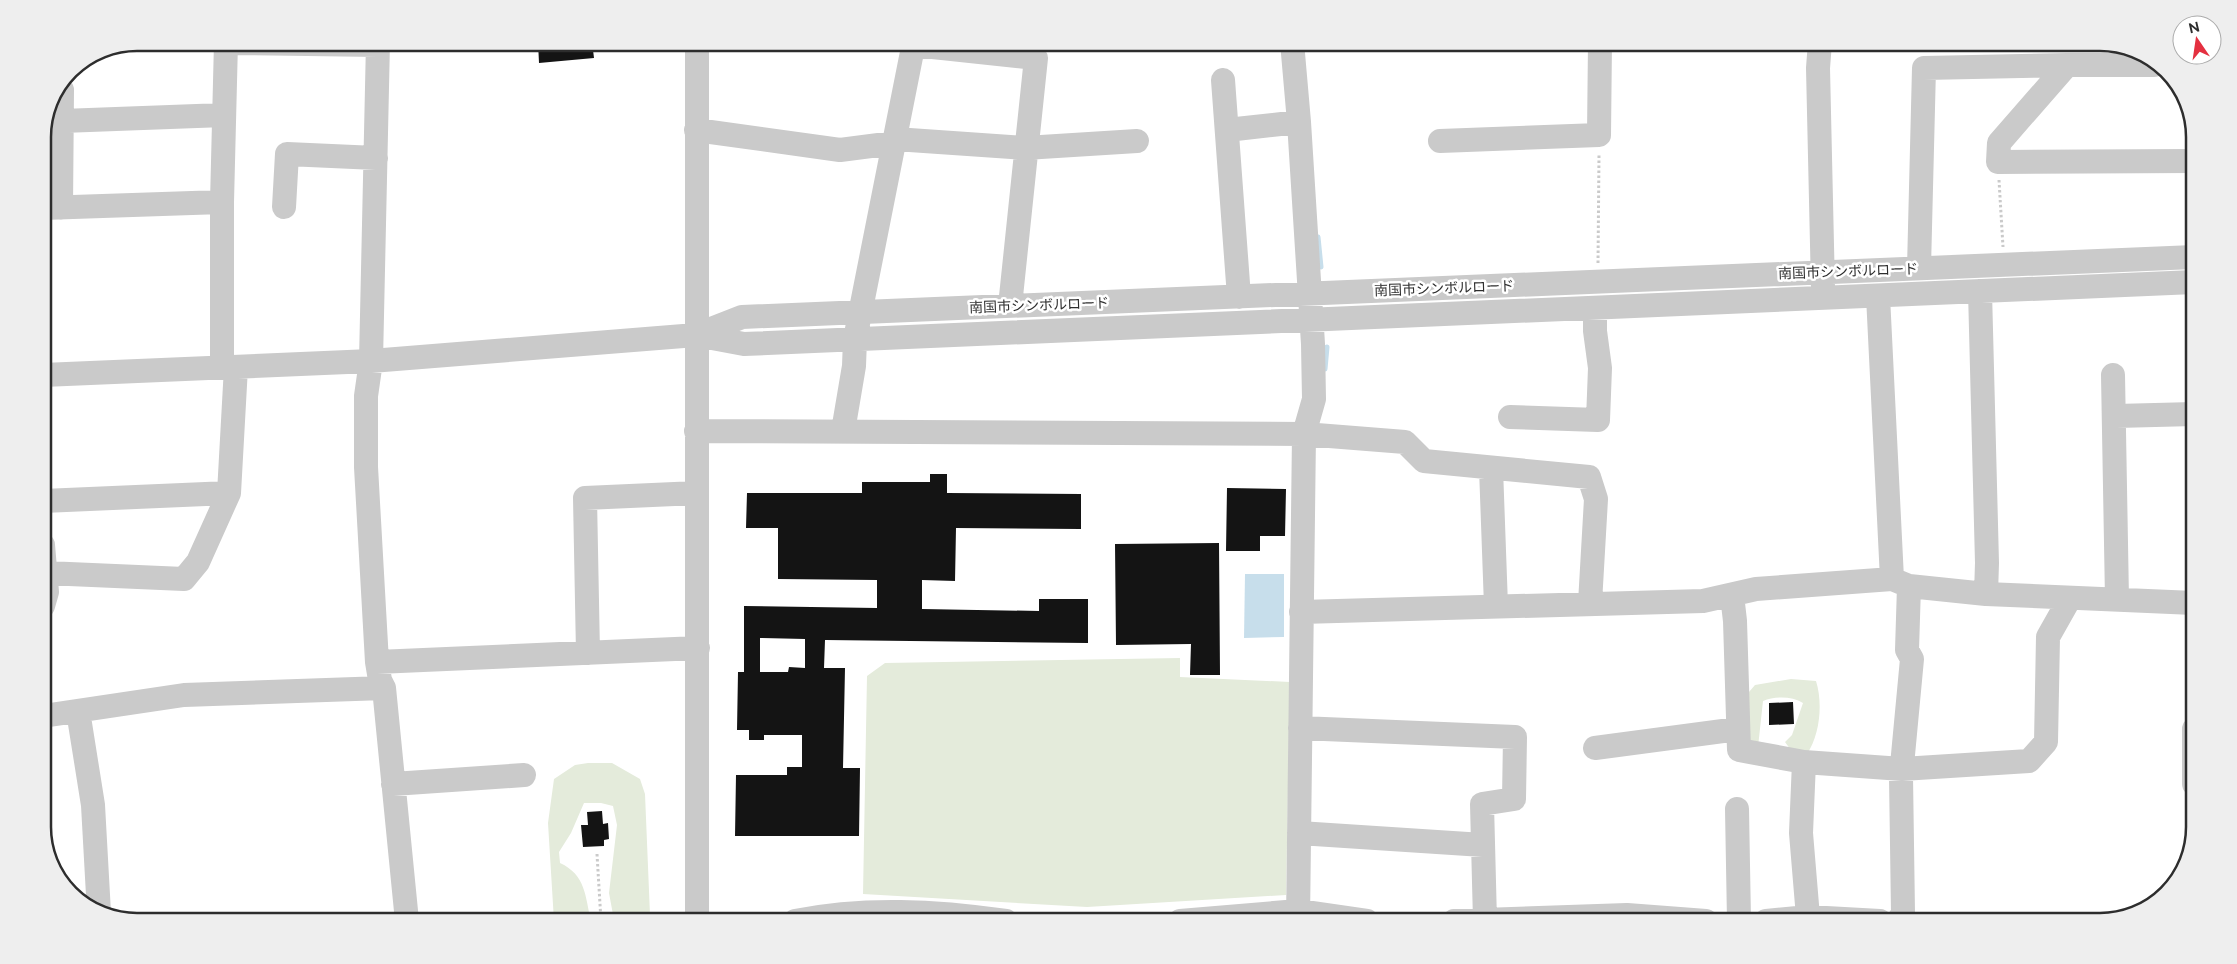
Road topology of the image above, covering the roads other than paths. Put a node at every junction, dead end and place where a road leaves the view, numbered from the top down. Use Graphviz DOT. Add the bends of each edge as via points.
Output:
graph roads {
  1 [pos="230,51"];
  2 [pos="378,51"];
  3 [pos="697,51"];
  4 [pos="913,51"];
  5 [pos="975,51"];
  6 [pos="1293,51"];
  7 [pos="1600,51"];
  8 [pos="1816,51"];
  9 [pos="2144,64"];
  10 [pos="2066,65"];
  11 [pos="1223,80"];
  12 [pos="62,96"];
  13 [pos="224,115"];
  14 [pos="62,121"];
  15 [pos="1299,122"];
  16 [pos="696,130"];
  17 [pos="1228,130"];
  18 [pos="895,141"];
  19 [pos="1137,141"];
  20 [pos="1440,141"];
  21 [pos="1025,148"];
  22 [pos="376,158"];
  23 [pos="2186,160"];
  24 [pos="222,202"];
  25 [pos="284,207"];
  26 [pos="52,208"];
  27 [pos="2186,257"];
  28 [pos="1919,268"];
  29 [pos="1823,272"];
  30 [pos="2186,282"];
  31 [pos="1980,291"];
  32 [pos="1311,294"];
  33 [pos="1878,296"];
  34 [pos="1239,297"];
  35 [pos="1824,298"];
  36 [pos="1010,306"];
  37 [pos="1595,308"];
  38 [pos="861,312"];
  39 [pos="1312,320"];
  40 [pos="696,335"];
  41 [pos="854,339"];
  42 [pos="371,361"];
  43 [pos="229,367"];
  44 [pos="51,375"];
  45 [pos="2113,375"];
  46 [pos="2186,414"];
  47 [pos="2116,416"];
  48 [pos="1510,417"];
  49 [pos="696,431"];
  50 [pos="843,431"];
  51 [pos="1304,434"];
  52 [pos="1491,468"];
  53 [pos="229,493"];
  54 [pos="697,493"];
  55 [pos="51,501"];
  56 [pos="51,572"];
  57 [pos="1901,582"];
  58 [pos="1986,594"];
  59 [pos="1732,595"];
  60 [pos="2070,598"];
  61 [pos="2117,599"];
  62 [pos="2186,603"];
  63 [pos="1590,604"];
  64 [pos="1496,606"];
  65 [pos="1301,612"];
  66 [pos="698,648"];
  67 [pos="588,653"];
  68 [pos="377,662"];
  69 [pos="384,688"];
  70 [pos="78,710"];
  71 [pos="51,715"];
  72 [pos="1300,728"];
  73 [pos="1738,729"];
  74 [pos="1595,748"];
  75 [pos="1804,762"];
  76 [pos="1902,769"];
  77 [pos="524,775"];
  78 [pos="393,784"];
  79 [pos="1737,809"];
  80 [pos="1299,833"];
  81 [pos="1483,845"];
  82 [pos="98,903"];
  83 [pos="406,913"];
  84 [pos="697,913"];
  85 [pos="851,913"];
  86 [pos="914,913"];
  87 [pos="1259,913"];
  88 [pos="1285,913"];
  89 [pos="1298,913"];
  90 [pos="1485,913"];
  91 [pos="1739,913"];
  92 [pos="1808,913"];
  93 [pos="1903,913"];
  1 -- 13 [label="street"];
  2 -- 22 [label="street"];
  3 -- 16 [label="street"];
  4 -- 18 [label="street"];
  5 -- 21 [label="street" via="1036,58"];
  6 -- 15 [label="street"];
  7 -- 20 [label="street" via="1600,135"];
  8 -- 29 [label="street"];
  9 -- 10 [label="street"];
  10 -- 23 [label="street" via="1999,143 1998,162"];
  10 -- 28 [label="street" via="1924,68"];
  11 -- 17 [label="street"];
  12 -- 14 [label="street"];
  13 -- 14 [label="street"];
  13 -- 24 [label="street"];
  14 -- 26 [label="street"];
  15 -- 17 [label="street"];
  15 -- 32 [label="street"];
  16 -- 18 [label="street" via="840,150"];
  16 -- 40 [label="street"];
  17 -- 34 [label="street"];
  18 -- 21 [label="street"];
  18 -- 38 [label="street"];
  19 -- 21 [label="street"];
  21 -- 36 [label="street"];
  22 -- 25 [label="street" via="287,154"];
  22 -- 42 [label="street"];
  24 -- 26 [label="street"];
  24 -- 43 [label="street"];
  27 -- 28 [label="street, 南国市シンボルロード"];
  28 -- 29 [label="street, 南国市シンボルロード"];
  29 -- 32 [label="street, 南国市シンボルロード"];
  29 -- 35 [label="street"];
  30 -- 31 [label="street, 南国市シンボルロード"];
  31 -- 33 [label="street, 南国市シンボルロード"];
  31 -- 58 [label="street"];
  32 -- 34 [label="street, 南国市シンボルロード"];
  32 -- 39 [label="street"];
  33 -- 35 [label="street, 南国市シンボルロード"];
  33 -- 57 [label="street"];
  34 -- 36 [label="street, 南国市シンボルロード"];
  35 -- 37 [label="street, 南国市シンボルロード"];
  36 -- 38 [label="street, 南国市シンボルロード"];
  37 -- 39 [label="street, 南国市シンボルロード"];
  37 -- 48 [label="street" via="1600,368 1598,420"];
  38 -- 40 [label="street, 南国市シンボルロード" via="742,317"];
  38 -- 41 [label="street"];
  39 -- 41 [label="street, 南国市シンボルロード"];
  39 -- 51 [label="street" via="1314,399"];
  40 -- 41 [label="street, 南国市シンボルロード" via="744,344"];
  40 -- 42 [label="street"];
  40 -- 49 [label="street"];
  41 -- 50 [label="street" via="854,366"];
  42 -- 43 [label="street"];
  42 -- 68 [label="street" via="366,396 366,467"];
  43 -- 44 [label="street"];
  43 -- 53 [label="street"];
  45 -- 47 [label="street"];
  46 -- 47 [label="street"];
  47 -- 61 [label="street"];
  49 -- 50 [label="street"];
  49 -- 54 [label="street"];
  50 -- 51 [label="street"];
  51 -- 52 [label="street" via="1405,442 1424,461"];
  51 -- 65 [label="street"];
  52 -- 63 [label="street" via="1588,477 1596,499"];
  52 -- 64 [label="street"];
  53 -- 55 [label="street"];
  53 -- 56 [label="street" via="198,562 184,578"];
  54 -- 66 [label="street"];
  54 -- 67 [label="street" via="585,498"];
  57 -- 58 [label="street"];
  57 -- 59 [label="street" via="1756,589"];
  57 -- 76 [label="street" via="1907,650 1912,659"];
  58 -- 60 [label="street"];
  59 -- 63 [label="street" via="1703,600"];
  59 -- 73 [label="street"];
  60 -- 61 [label="street"];
  60 -- 76 [label="street" via="2048,637 2046,742 2029,761"];
  61 -- 62 [label="street"];
  63 -- 64 [label="street"];
  64 -- 65 [label="street"];
  65 -- 72 [label="street"];
  66 -- 67 [label="street"];
  66 -- 84 [label="street"];
  67 -- 68 [label="street"];
  68 -- 69 [label="street"];
  69 -- 70 [label="street" via="184,695"];
  69 -- 78 [label="street"];
  70 -- 71 [label="street"];
  70 -- 82 [label="street" via="93,805"];
  72 -- 80 [label="street"];
  72 -- 81 [label="street" via="1515,737 1514,799 1482,804"];
  73 -- 74 [label="street"];
  73 -- 75 [label="street" via="1739,750"];
  75 -- 76 [label="street"];
  75 -- 92 [label="street" via="1801,833"];
  76 -- 93 [label="street"];
  77 -- 78 [label="street"];
  78 -- 83 [label="street"];
  79 -- 91 [label="street"];
  80 -- 81 [label="street"];
  80 -- 89 [label="street"];
  81 -- 90 [label="street"];
  85 -- 86 [label="street"];
  87 -- 88 [label="street"];
}
